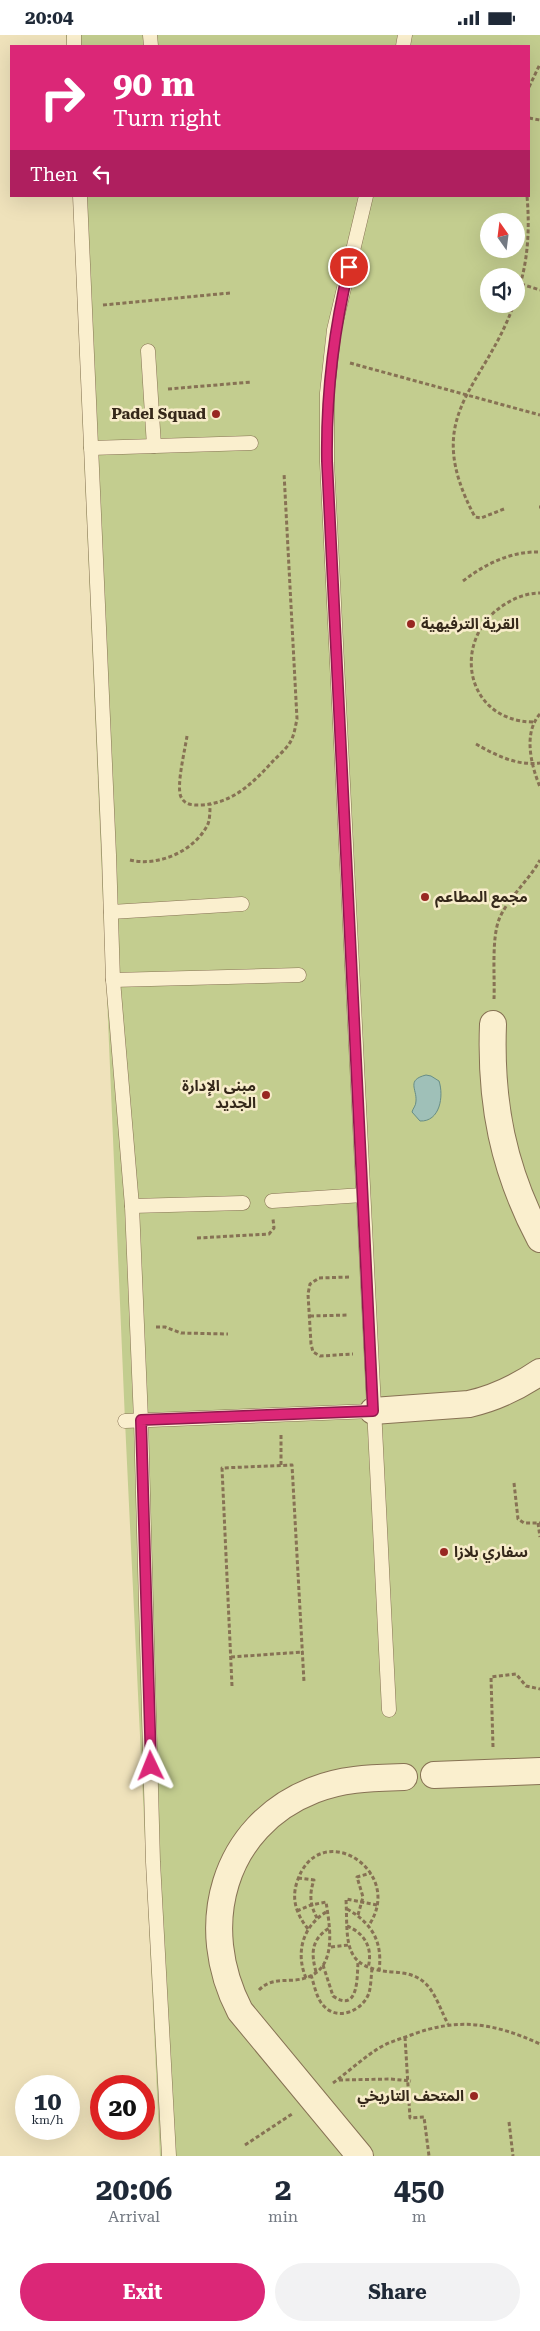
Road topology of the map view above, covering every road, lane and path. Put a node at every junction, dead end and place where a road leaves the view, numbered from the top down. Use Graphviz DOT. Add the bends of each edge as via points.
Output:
graph roads {
  1 [pos="540,64"];
  2 [pos="530,85"];
  3 [pos="80,197"];
  4 [pos="366,197"];
  5 [pos="527,197"];
  6 [pos="524,268"];
  7 [pos="525,284"];
  8 [pos="540,290"];
  9 [pos="230,293"];
  10 [pos="85,307"];
  11 [pos="510,313"];
  12 [pos="148,351"];
  13 [pos="330,358"];
  14 [pos="252,382"];
  15 [pos="150,390"];
  16 [pos="466,394"];
  17 [pos="540,415"];
  18 [pos="251,443"];
  19 [pos="154,446"];
  20 [pos="91,448"];
  21 [pos="284,473"];
  22 [pos="504,509"];
  23 [pos="540,552"];
  24 [pos="463,581"];
  25 [pos="540,593"];
  26 [pos="540,714"];
  27 [pos="533,722"];
  28 [pos="187,736"];
  29 [pos="476,744"];
  30 [pos="540,763"];
  31 [pos="532,764"];
  32 [pos="540,787"];
  33 [pos="210,804"];
  34 [pos="109,855"];
  35 [pos="540,860"];
  36 [pos="242,905"];
  37 [pos="111,912"];
  38 [pos="299,975"];
  39 [pos="113,980"];
  40 [pos="493,1024"];
  41 [pos="363,1195"];
  42 [pos="272,1201"];
  43 [pos="243,1203"];
  44 [pos="132,1206"];
  45 [pos="197,1238"];
  46 [pos="540,1239"];
  47 [pos="367,1277"];
  48 [pos="369,1314"];
  49 [pos="310,1316"];
  50 [pos="138,1327"];
  51 [pos="228,1334"];
  52 [pos="371,1353"];
  53 [pos="540,1372"];
  54 [pos="373,1411"];
  55 [pos="281,1414"];
  56 [pos="141,1420"];
  57 [pos="124,1421"];
  58 [pos="282,1465"];
  59 [pos="514,1483"];
  60 [pos="539,1523"];
  61 [pos="540,1537"];
  62 [pos="302,1652"];
  63 [pos="231,1657"];
  64 [pos="304,1682"];
  65 [pos="232,1686"];
  66 [pos="540,1689"];
  67 [pos="389,1710"];
  68 [pos="540,1771"];
  69 [pos="494,1773"];
  70 [pos="434,1775"];
  71 [pos="404,1777"];
  72 [pos="371,1873"];
  73 [pos="298,1878"];
  74 [pos="362,1902"];
  75 [pos="311,1905"];
  76 [pos="377,1905"];
  77 [pos="346,1909"];
  78 [pos="297,1911"];
  79 [pos="328,1911"];
  80 [pos="358,1915"];
  81 [pos="317,1918"];
  82 [pos="369,1925"];
  83 [pos="347,1927"];
  84 [pos="329,1928"];
  85 [pos="308,1929"];
  86 [pos="349,1945"];
  87 [pos="331,1947"];
  88 [pos="358,1961"];
  89 [pos="323,1965"];
  90 [pos="370,1969"];
  91 [pos="379,1971"];
  92 [pos="314,1974"];
  93 [pos="306,1978"];
  94 [pos="240,2011"];
  95 [pos="448,2024"];
  96 [pos="405,2037"];
  97 [pos="540,2044"];
  98 [pos="338,2079"];
  99 [pos="409,2081"];
  100 [pos="313,2100"];
  101 [pos="509,2122"];
  102 [pos="245,2145"];
  103 [pos="169,2156"];
  104 [pos="360,2156"];
  105 [pos="429,2156"];
  106 [pos="513,2156"];
  1 -- 2 [label="path"];
  3 -- 10 [label="lane"];
  4 -- 13 [label="lane"];
  5 -- 6 [label="path" via="528,241"];
  7 -- 8 [label="path"];
  9 -- 10 [label="path"];
  10 -- 20 [label="lane"];
  11 -- 16 [label="path"];
  12 -- 15 [label="lane"];
  13 -- 16 [label="path"];
  13 -- 41 [label="lane" via="327,461"];
  14 -- 15 [label="path"];
  15 -- 19 [label="lane"];
  16 -- 17 [label="path"];
  16 -- 22 [label="path" via="454,436 453,456 457,475 475,517 481,518"];
  18 -- 19 [label="lane"];
  19 -- 20 [label="lane"];
  20 -- 34 [label="lane"];
  21 -- 33 [label="path" via="297,719 295,733 257,779 232,797"];
  23 -- 24 [label="path" via="501,558"];
  25 -- 27 [label="path" via="514,599 489,615 480,626 471,653 475,682 489,707 510,719"];
  26 -- 27 [label="path"];
  27 -- 31 [label="path"];
  28 -- 33 [label="path" via="181,797 189,805"];
  29 -- 31 [label="path" via="501,757"];
  30 -- 31 [label="path"];
  31 -- 32 [label="path"];
  33 -- 34 [label="path" via="205,828 194,841 172,855 146,861"];
  34 -- 37 [label="lane"];
  35 -- 40 [label="path" via="498,923"];
  36 -- 37 [label="lane"];
  37 -- 39 [label="lane"];
  38 -- 39 [label="lane"];
  39 -- 44 [label="lane"];
  40 -- 46 [label="street" via="492,1060 500,1131 521,1200"];
  41 -- 42 [label="lane"];
  41 -- 47 [label="lane"];
  42 -- 45 [label="path" via="274,1228 269,1234"];
  43 -- 44 [label="lane"];
  44 -- 50 [label="lane"];
  47 -- 48 [label="lane"];
  47 -- 49 [label="path" via="314,1280 309,1289"];
  48 -- 49 [label="path"];
  48 -- 52 [label="lane"];
  49 -- 52 [label="path" via="312,1348 316,1355"];
  50 -- 51 [label="path" via="165,1327 181,1333"];
  50 -- 56 [label="lane"];
  52 -- 54 [label="lane"];
  53 -- 54 [label="street" via="515,1388 484,1400"];
  54 -- 55 [label="lane"];
  54 -- 67 [label="lane"];
  55 -- 56 [label="lane"];
  55 -- 58 [label="path"];
  56 -- 57 [label="lane"];
  56 -- 103 [label="lane" via="153,1862"];
  58 -- 62 [label="path" via="292,1465"];
  58 -- 63 [label="path" via="222,1468"];
  59 -- 60 [label="path" via="518,1519 524,1523"];
  60 -- 61 [label="path"];
  62 -- 63 [label="path"];
  62 -- 64 [label="path"];
  63 -- 65 [label="path"];
  66 -- 69 [label="path" via="526,1686 516,1674 491,1677"];
  68 -- 69 [label="street"];
  69 -- 70 [label="street"];
  71 -- 94 [label="street" via="357,1779 314,1790 276,1812 245,1844 226,1883 218,1927 218,1949 223,1970 229,1991"];
  72 -- 73 [label="path" via="351,1855 334,1851 325,1852 309,1862"];
  72 -- 74 [label="path" via="357,1877"];
  72 -- 76 [label="path" via="377,1889"];
  73 -- 75 [label="path" via="314,1880"];
  73 -- 78 [label="path" via="294,1894"];
  74 -- 76 [label="path"];
  74 -- 77 [label="path" via="346,1899"];
  74 -- 80 [label="path"];
  75 -- 78 [label="path"];
  75 -- 79 [label="path" via="326,1903"];
  75 -- 81 [label="path"];
  76 -- 82 [label="path"];
  77 -- 80 [label="path"];
  77 -- 83 [label="path"];
  78 -- 85 [label="path"];
  79 -- 81 [label="path"];
  79 -- 84 [label="path"];
  80 -- 82 [label="path"];
  81 -- 85 [label="path"];
  82 -- 91 [label="path" via="378,1942"];
  83 -- 86 [label="path"];
  83 -- 90 [label="path" via="367,1942"];
  84 -- 87 [label="path"];
  84 -- 92 [label="path" via="314,1943"];
  85 -- 93 [label="path" via="301,1949"];
  86 -- 87 [label="path"];
  86 -- 88 [label="path"];
  87 -- 89 [label="path"];
  88 -- 89 [label="path" via="354,1995 341,2001 332,1996"];
  88 -- 90 [label="path"];
  89 -- 92 [label="path"];
  90 -- 91 [label="path"];
  90 -- 92 [label="path" via="366,1999 348,2013 326,2008 321,2002"];
  91 -- 95 [label="path" via="418,1977 432,1992"];
  92 -- 93 [label="path"];
  93 -- 94 [label="path" via="271,1982"];
  94 -- 100 [label="street"];
  95 -- 96 [label="path"];
  95 -- 97 [label="path" via="495,2027"];
  96 -- 98 [label="path" via="379,2048"];
  96 -- 99 [label="path"];
  98 -- 99 [label="path"];
  98 -- 100 [label="path"];
  99 -- 105 [label="path" via="410,2118 424,2117"];
  100 -- 102 [label="path"];
  100 -- 104 [label="street"];
  101 -- 106 [label="path"];
}
